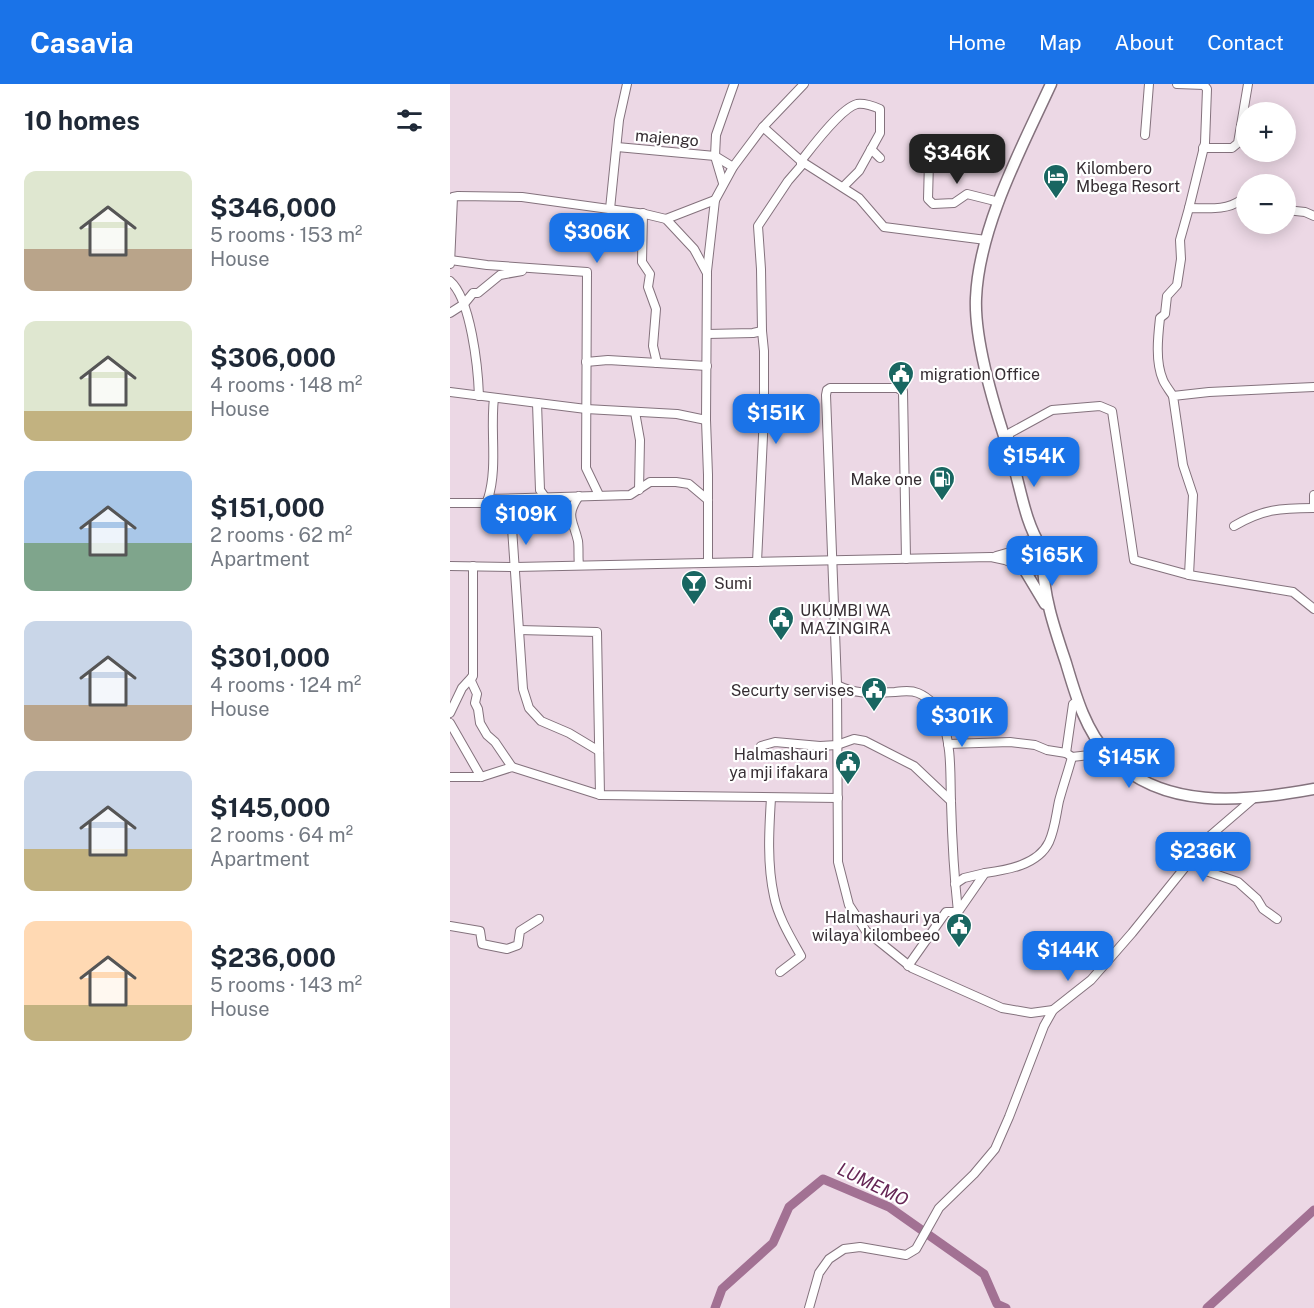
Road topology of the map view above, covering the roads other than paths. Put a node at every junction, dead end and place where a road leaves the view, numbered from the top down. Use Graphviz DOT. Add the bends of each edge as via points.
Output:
graph roads {
  1 [pos="627,84"];
  2 [pos="734,84"];
  3 [pos="804,84"];
  4 [pos="1051,84"];
  5 [pos="1149,84"];
  6 [pos="1177,84"];
  7 [pos="1248,84"];
  8 [pos="1246,102"];
  9 [pos="763,127"];
  10 [pos="1145,135"];
  11 [pos="1236,146"];
  12 [pos="617,147"];
  13 [pos="1203,148"];
  14 [pos="871,149"];
  15 [pos="715,156"];
  16 [pos="880,158"];
  17 [pos="801,161"];
  18 [pos="929,161"];
  19 [pos="733,167"];
  20 [pos="723,183"];
  21 [pos="843,188"];
  22 [pos="454,196"];
  23 [pos="715,200"];
  24 [pos="999,202"];
  25 [pos="1236,204"];
  26 [pos="1189,208"];
  27 [pos="610,209"];
  28 [pos="1296,211"];
  29 [pos="643,213"];
  30 [pos="1314,216"];
  31 [pos="666,219"];
  32 [pos="986,240"];
  33 [pos="450,261"];
  34 [pos="525,268"];
  35 [pos="707,273"];
  36 [pos="450,281"];
  37 [pos="462,304"];
  38 [pos="450,313"];
  39 [pos="762,331"];
  40 [pos="707,334"];
  41 [pos="586,362"];
  42 [pos="657,363"];
  43 [pos="707,366"];
  44 [pos="1314,387"];
  45 [pos="450,392"];
  46 [pos="479,396"];
  47 [pos="1173,396"];
  48 [pos="494,398"];
  49 [pos="537,403"];
  50 [pos="586,409"];
  51 [pos="635,412"];
  52 [pos="706,420"];
  53 [pos="1006,444"];
  54 [pos="640,479"];
  55 [pos="648,484"];
  56 [pos="639,490"];
  57 [pos="599,495"];
  58 [pos="1314,495"];
  59 [pos="579,496"];
  60 [pos="545,497"];
  61 [pos="488,499"];
  62 [pos="708,500"];
  63 [pos="450,503"];
  64 [pos="1314,508"];
  65 [pos="1026,517"];
  66 [pos="1234,526"];
  67 [pos="512,528"];
  68 [pos="1041,548"];
  69 [pos="1018,549"];
  70 [pos="991,557"];
  71 [pos="906,559"];
  72 [pos="832,561"];
  73 [pos="1043,561"];
  74 [pos="708,562"];
  75 [pos="757,562"];
  76 [pos="579,565"];
  77 [pos="450,566"];
  78 [pos="473,566"];
  79 [pos="515,567"];
  80 [pos="1023,568"];
  81 [pos="1190,575"];
  82 [pos="1314,609"];
  83 [pos="1052,620"];
  84 [pos="519,630"];
  85 [pos="473,676"];
  86 [pos="837,685"];
  87 [pos="1078,701"];
  88 [pos="450,713"];
  89 [pos="450,723"];
  90 [pos="948,744"];
  91 [pos="837,745"];
  92 [pos="761,746"];
  93 [pos="599,751"];
  94 [pos="1107,753"];
  95 [pos="1069,755"];
  96 [pos="512,767"];
  97 [pos="450,777"];
  98 [pos="481,777"];
  99 [pos="1314,789"];
  100 [pos="600,795"];
  101 [pos="771,798"];
  102 [pos="838,798"];
  103 [pos="1254,798"];
  104 [pos="951,801"];
  105 [pos="1190,860"];
  106 [pos="985,873"];
  107 [pos="955,884"];
  108 [pos="958,912"];
  109 [pos="539,919"];
  110 [pos="1277,919"];
  111 [pos="450,926"];
  112 [pos="908,966"];
  113 [pos="780,972"];
  114 [pos="1053,1010"];
  115 [pos="809,1308"];
  1 -- 12 [label="street"];
  2 -- 15 [label="street, majengo" via="716,135"];
  3 -- 9 [label="street"];
  4 -- 24 [label="main road"];
  5 -- 10 [label="street"];
  6 -- 13 [label="street" via="1204,85 1207,89"];
  7 -- 8 [label="street"];
  9 -- 17 [label="street"];
  9 -- 19 [label="street"];
  11 -- 13 [label="street"];
  12 -- 15 [label="street, majengo"];
  12 -- 27 [label="street"];
  13 -- 26 [label="street"];
  14 -- 16 [label="street"];
  14 -- 17 [label="street" via="880,134 880,108 856,105 829,126"];
  14 -- 21 [label="street" via="859,171"];
  15 -- 19 [label="street, majengo"];
  15 -- 20 [label="street, majengo"];
  17 -- 21 [label="street"];
  17 -- 39 [label="street" via="758,226"];
  18 -- 24 [label="street" via="928,199 933,204 954,203 967,194"];
  19 -- 20 [label="street"];
  20 -- 23 [label="street"];
  21 -- 32 [label="street" via="859,198 884,226"];
  22 -- 27 [label="street" via="522,197"];
  22 -- 33 [label="street"];
  23 -- 31 [label="street"];
  23 -- 35 [label="street"];
  24 -- 32 [label="main road"];
  25 -- 26 [label="street"];
  26 -- 47 [label="street" via="1180,240 1177,285 1167,296 1158,331 1162,379"];
  27 -- 29 [label="street"];
  28 -- 30 [label="street"];
  29 -- 31 [label="street"];
  29 -- 42 [label="street" via="642,262 650,274 648,287 656,309 653,346"];
  31 -- 35 [label="street" via="694,249"];
  32 -- 53 [label="main road" via="975,298 978,331"];
  33 -- 34 [label="street"];
  34 -- 37 [label="street" via="500,275"];
  34 -- 41 [label="street" via="587,272"];
  35 -- 40 [label="street"];
  36 -- 37 [label="street" via="457,286"];
  37 -- 38 [label="street"];
  37 -- 46 [label="street" via="471,326"];
  39 -- 40 [label="street"];
  39 -- 75 [label="street" via="764,415"];
  40 -- 43 [label="street"];
  41 -- 42 [label="street"];
  41 -- 50 [label="street"];
  42 -- 43 [label="street"];
  43 -- 52 [label="street"];
  44 -- 47 [label="street"];
  45 -- 46 [label="street"];
  46 -- 48 [label="street"];
  47 -- 81 [label="street" via="1193,495"];
  48 -- 49 [label="street"];
  48 -- 61 [label="street" via="494,463"];
  49 -- 50 [label="street"];
  49 -- 60 [label="street" via="540,490"];
  50 -- 51 [label="street"];
  50 -- 57 [label="street" via="586,468"];
  51 -- 52 [label="street"];
  51 -- 54 [label="street"];
  52 -- 62 [label="street"];
  53 -- 65 [label="main road"];
  53 -- 81 [label="street" via="1010,433 1052,410 1100,406 1112,411 1134,560"];
  54 -- 55 [label="street"];
  54 -- 56 [label="street"];
  55 -- 56 [label="street"];
  55 -- 62 [label="street" via="689,484"];
  56 -- 57 [label="street" via="630,495"];
  57 -- 59 [label="street"];
  58 -- 64 [label="street"];
  59 -- 60 [label="street"];
  59 -- 76 [label="street" via="570,511"];
  60 -- 61 [label="street"];
  61 -- 63 [label="street" via="486,503"];
  62 -- 74 [label="street"];
  64 -- 66 [label="street" via="1273,509"];
  65 -- 68 [label="main road"];
  65 -- 69 [label="main road"];
  67 -- 79 [label="street"];
  68 -- 69 [label="main road" via="1031,542"];
  68 -- 73 [label="main road"];
  69 -- 70 [label="street"];
  69 -- 80 [label="main road" via="1016,557"];
  70 -- 71 [label="street"];
  70 -- 80 [label="street"];
  71 -- 72 [label="street"];
  71 -- 72 [label="street" via="903,391 830,388 826,395"];
  72 -- 75 [label="street"];
  72 -- 86 [label="street"];
  73 -- 80 [label="main road" via="1037,568"];
  73 -- 83 [label="main road"];
  74 -- 75 [label="street"];
  74 -- 76 [label="street"];
  76 -- 79 [label="street"];
  77 -- 78 [label="street"];
  78 -- 79 [label="street"];
  78 -- 85 [label="street"];
  79 -- 84 [label="street"];
  80 -- 83 [label="main road"];
  81 -- 82 [label="street" via="1293,592"];
  83 -- 87 [label="main road"];
  84 -- 93 [label="street" via="523,689 530,708 541,721"];
  84 -- 93 [label="street" via="597,632"];
  85 -- 88 [label="street" via="462,688"];
  85 -- 96 [label="street" via="480,723"];
  86 -- 90 [label="street" via="850,692 918,693 936,708"];
  86 -- 91 [label="street"];
  87 -- 94 [label="main road"];
  87 -- 95 [label="street" via="1073,704"];
  89 -- 98 [label="street"];
  90 -- 95 [label="street" via="1026,742"];
  90 -- 104 [label="street"];
  91 -- 92 [label="street" via="775,742"];
  91 -- 102 [label="street"];
  91 -- 104 [label="street" via="854,739 880,747 914,766"];
  93 -- 100 [label="street"];
  94 -- 95 [label="street"];
  94 -- 103 [label="main road" via="1139,778 1169,793"];
  95 -- 106 [label="street" via="1048,844 1037,857 1013,868"];
  96 -- 98 [label="street"];
  96 -- 100 [label="street"];
  97 -- 98 [label="street"];
  99 -- 103 [label="main road"];
  100 -- 101 [label="street"];
  101 -- 102 [label="street"];
  101 -- 113 [label="street" via="769,841 774,898 801,956"];
  102 -- 112 [label="street" via="838,862 849,905 866,931"];
  103 -- 105 [label="street" via="1211,835"];
  104 -- 107 [label="street"];
  105 -- 110 [label="street" via="1203,870 1238,882"];
  105 -- 114 [label="street" via="1091,980"];
  106 -- 107 [label="street"];
  106 -- 108 [label="street"];
  107 -- 108 [label="street"];
  108 -- 112 [label="street" via="946,912"];
  109 -- 111 [label="street" via="520,931 518,945 507,949 482,944 480,931"];
  112 -- 114 [label="street" via="1002,1008 1031,1013"];
  114 -- 115 [label="street" via="995,1149 939,1208 916,1249 906,1254 860,1247 844,1249 829,1259 819,1274"];
}
